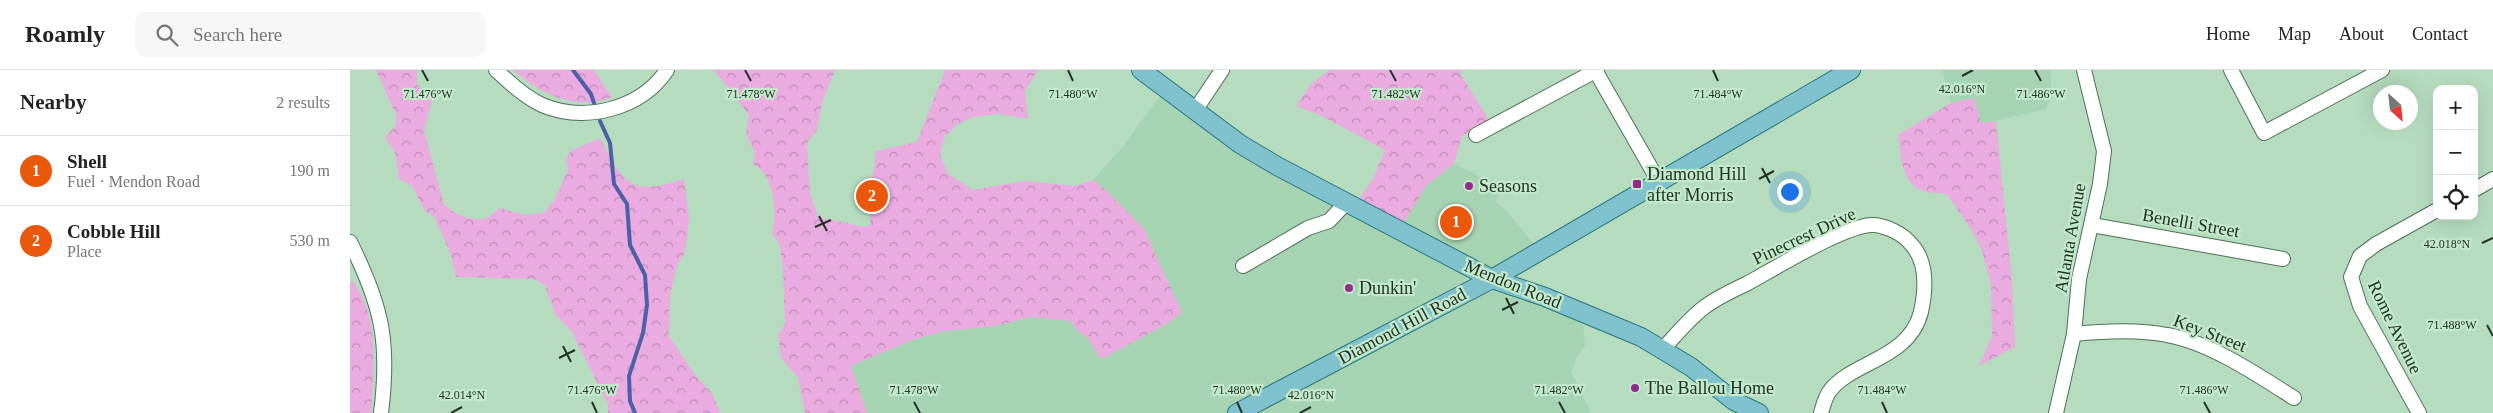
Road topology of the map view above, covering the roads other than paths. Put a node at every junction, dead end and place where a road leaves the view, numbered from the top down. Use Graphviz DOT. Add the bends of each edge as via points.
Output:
graph roads {
  1 [pos="496,70"];
  2 [pos="668,70"];
  3 [pos="1141,70"];
  4 [pos="1222,70"];
  5 [pos="1596,70"];
  6 [pos="1851,70"];
  7 [pos="2084,70"];
  8 [pos="2231,70"];
  9 [pos="2382,70"];
  10 [pos="1196,110"];
  11 [pos="1476,136"];
  12 [pos="2492,181"];
  13 [pos="1659,182"];
  14 [pos="2478,188"];
  15 [pos="1345,204"];
  16 [pos="2433,212"];
  17 [pos="2092,225"];
  18 [pos="350,242"];
  19 [pos="2283,258"];
  20 [pos="1243,266"];
  21 [pos="1492,279"];
  22 [pos="2074,334"];
  23 [pos="1662,350"];
  24 [pos="2294,398"];
  25 [pos="381,413"];
  26 [pos="1237,413"];
  27 [pos="1759,413"];
  28 [pos="1821,413"];
  29 [pos="2056,413"];
  30 [pos="2419,413"];
  1 -- 2 [label="street" via="523,93 544,105 585,114 601,112 633,100"];
  3 -- 10 [label="main road, Mendon Road"];
  4 -- 10 [label="street"];
  5 -- 11 [label="street"];
  5 -- 13 [label="street"];
  6 -- 13 [label="main road, Diamond Hill Road"];
  7 -- 17 [label="street, Atlanta Avenue" via="2104,151"];
  8 -- 9 [label="street" via="2264,133"];
  10 -- 15 [label="main road, Mendon Road" via="1240,144"];
  12 -- 14 [label="street"];
  13 -- 21 [label="main road, Diamond Hill Road"];
  15 -- 20 [label="street" via="1329,221 1308,228"];
  15 -- 21 [label="main road, Mendon Road"];
  16 -- 30 [label="street, Rome Avenue" via="2360,256 2351,277 2355,294"];
  17 -- 19 [label="street, Benelli Street"];
  17 -- 22 [label="street, Atlanta Avenue" via="2079,279"];
  18 -- 25 [label="street" via="375,296 381,318 386,368"];
  21 -- 23 [label="main road, Mendon Road" via="1579,311 1641,337"];
  21 -- 26 [label="main road, Diamond Hill Road"];
  22 -- 24 [label="street, Key Street" via="2104,331 2167,335 2245,366"];
  22 -- 29 [label="street, Atlanta Avenue"];
  23 -- 27 [label="main road, Mendon Road" via="1691,367 1734,401"];
  23 -- 28 [label="street, Pinecrest Drive" via="1702,308 1717,298 1854,229 1874,225 1884,227 1908,240 1922,263 1925,277 1920,314 1909,335 1884,357 1836,385 1826,397"];
}
